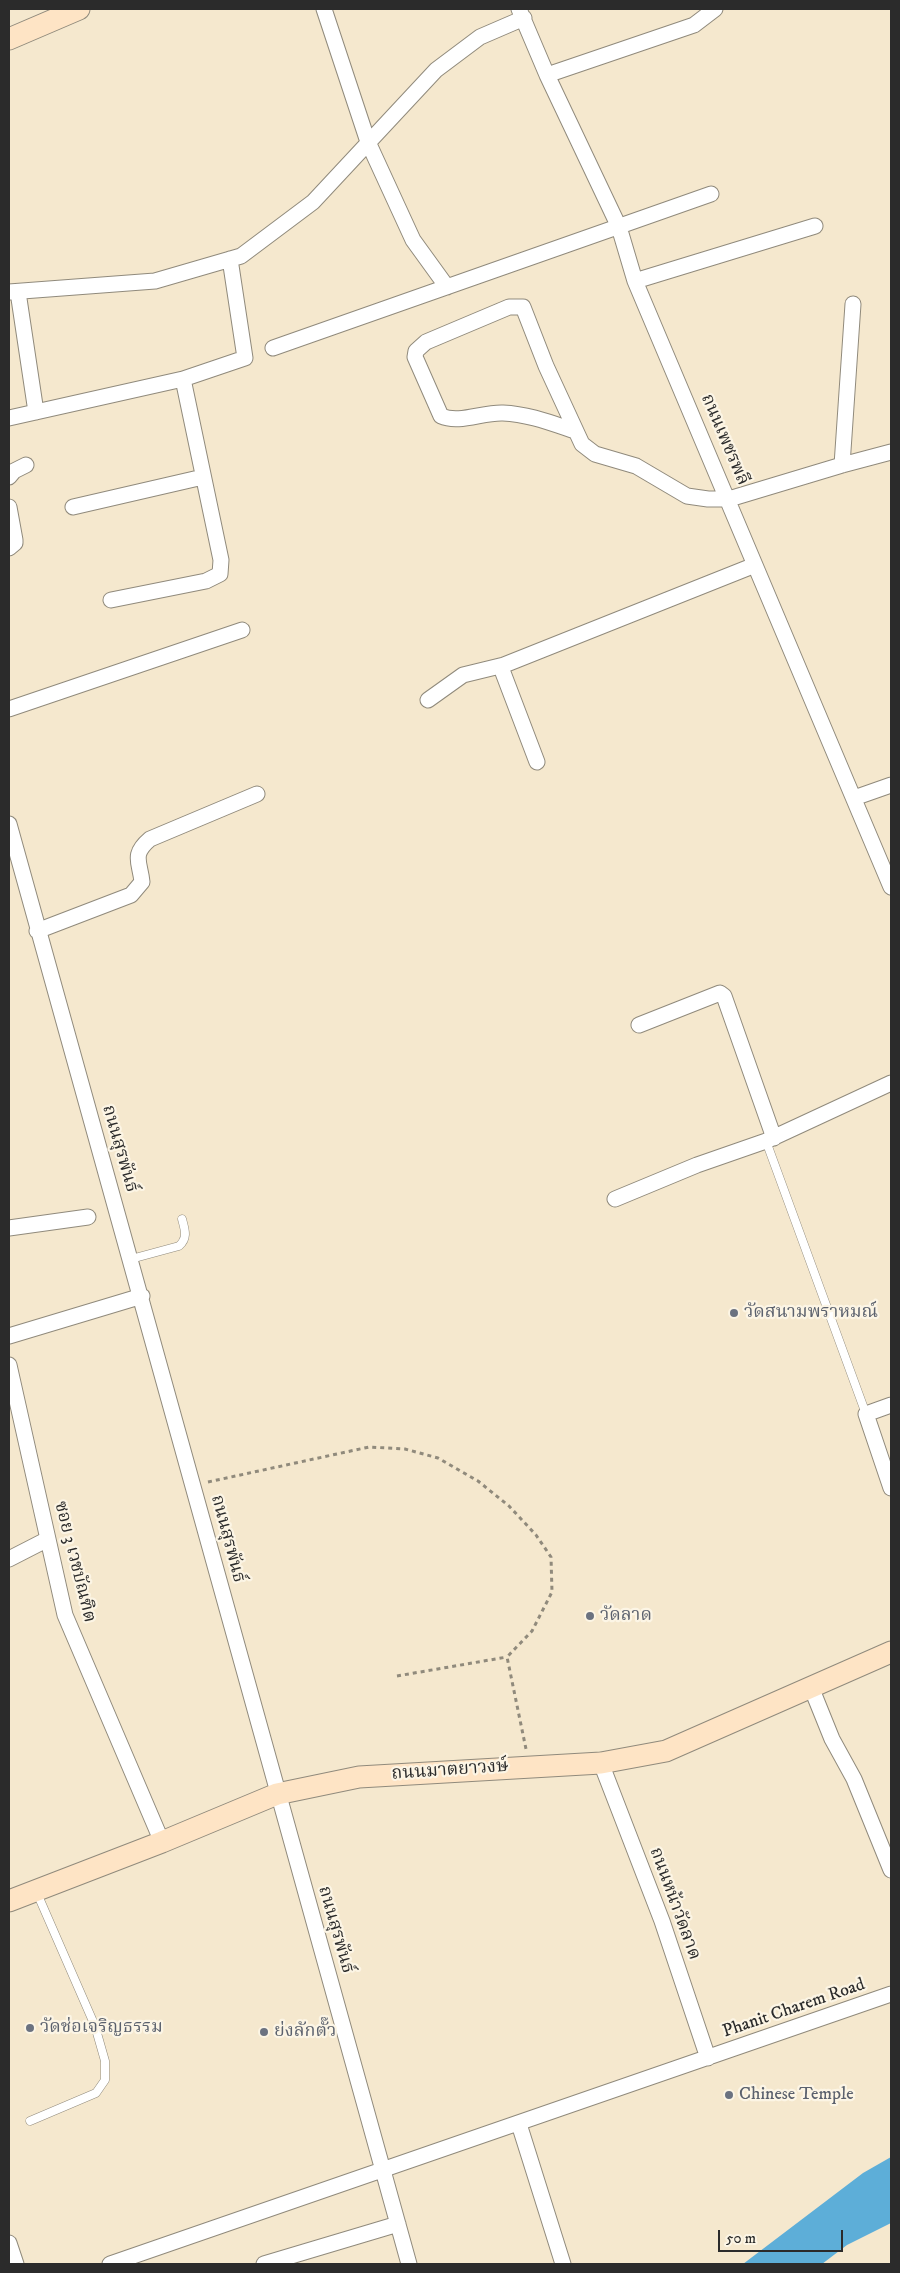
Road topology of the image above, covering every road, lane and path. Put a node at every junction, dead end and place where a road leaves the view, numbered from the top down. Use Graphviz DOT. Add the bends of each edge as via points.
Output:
graph roads {
  1 [pos="79,9"];
  2 [pos="324,9"];
  3 [pos="715,9"];
  4 [pos="522,14"];
  5 [pos="47,15"];
  6 [pos="9,39"];
  7 [pos="547,75"];
  8 [pos="368,142"];
  9 [pos="711,194"];
  10 [pos="815,226"];
  11 [pos="619,227"];
  12 [pos="230,259"];
  13 [pos="635,282"];
  14 [pos="447,287"];
  15 [pos="14,292"];
  16 [pos="853,304"];
  17 [pos="273,348"];
  18 [pos="182,379"];
  19 [pos="36,412"];
  20 [pos="9,418"];
  21 [pos="575,431"];
  22 [pos="891,452"];
  23 [pos="26,465"];
  24 [pos="842,465"];
  25 [pos="9,476"];
  26 [pos="202,477"];
  27 [pos="729,499"];
  28 [pos="9,507"];
  29 [pos="73,507"];
  30 [pos="9,548"];
  31 [pos="755,565"];
  32 [pos="111,600"];
  33 [pos="242,630"];
  34 [pos="504,665"];
  35 [pos="428,700"];
  36 [pos="9,709"];
  37 [pos="537,762"];
  38 [pos="891,785"];
  39 [pos="257,794"];
  40 [pos="854,798"];
  41 [pos="9,824"];
  42 [pos="891,887"];
  43 [pos="37,930"];
  44 [pos="639,1025"];
  45 [pos="891,1083"];
  46 [pos="770,1139"];
  47 [pos="615,1199"];
  48 [pos="88,1217"];
  49 [pos="182,1219"];
  50 [pos="9,1228"];
  51 [pos="131,1259"];
  52 [pos="142,1296"];
  53 [pos="9,1336"];
  54 [pos="9,1365"];
  55 [pos="891,1405"];
  56 [pos="866,1414"];
  57 [pos="193,1486"];
  58 [pos="891,1488"];
  59 [pos="48,1539"];
  60 [pos="9,1559"];
  61 [pos="891,1652"];
  62 [pos="507,1657"];
  63 [pos="397,1676"];
  64 [pos="811,1687"];
  65 [pos="601,1763"];
  66 [pos="529,1766"];
  67 [pos="277,1794"];
  68 [pos="162,1842"];
  69 [pos="891,1870"];
  70 [pos="36,1891"];
  71 [pos="9,1902"];
  72 [pos="891,1994"];
  73 [pos="708,2058"];
  74 [pos="30,2121"];
  75 [pos="519,2124"];
  76 [pos="383,2171"];
  77 [pos="398,2224"];
  78 [pos="9,2243"];
  79 [pos="16,2264"];
  80 [pos="110,2264"];
  81 [pos="264,2264"];
  82 [pos="409,2264"];
  83 [pos="563,2264"];
  1 -- 5 [label="street"];
  2 -- 8 [label="street"];
  3 -- 7 [label="street" via="694,25"];
  4 -- 7 [label="street, ถนนเพชรพลี"];
  4 -- 8 [label="street" via="480,37 436,70"];
  5 -- 6 [label="street"];
  7 -- 11 [label="street, ถนนเพชรพลี"];
  8 -- 12 [label="street" via="313,202 241,256"];
  8 -- 14 [label="street" via="413,240"];
  9 -- 11 [label="street"];
  10 -- 13 [label="street"];
  11 -- 13 [label="street, ถนนเพชรพลี"];
  11 -- 14 [label="street"];
  12 -- 15 [label="street" via="155,281"];
  12 -- 18 [label="street" via="245,358"];
  13 -- 27 [label="street, ถนนเพชรพลี"];
  14 -- 17 [label="street"];
  15 -- 19 [label="street"];
  16 -- 24 [label="street"];
  18 -- 19 [label="street"];
  18 -- 26 [label="street"];
  19 -- 20 [label="street"];
  21 -- 21 [label="street" via="523,307 510,307 426,342 416,351 416,358 441,416 454,419 487,413 519,414"];
  21 -- 27 [label="street" via="582,444 595,454 636,466 687,496"];
  22 -- 24 [label="street"];
  23 -- 25 [label="street"];
  24 -- 27 [label="street"];
  26 -- 29 [label="street"];
  26 -- 32 [label="street" via="221,560 220,574 206,581"];
  27 -- 31 [label="street, ถนนเพชรพลี"];
  28 -- 30 [label="street" via="16,540"];
  31 -- 34 [label="street"];
  31 -- 40 [label="street, ถนนเพชรพลี"];
  33 -- 36 [label="street"];
  34 -- 35 [label="street" via="463,676"];
  34 -- 37 [label="street" via="502,670"];
  38 -- 40 [label="street"];
  39 -- 43 [label="street" via="150,839 138,852 142,882 131,895"];
  40 -- 42 [label="street, ถนนเพชรพลี"];
  41 -- 43 [label="street, ถนนสุรพันธ์"];
  43 -- 51 [label="street, ถนนสุรพันธ์"];
  44 -- 46 [label="street" via="720,993 724,996"];
  45 -- 46 [label="street"];
  46 -- 47 [label="street"];
  46 -- 56 [label="lane"];
  48 -- 50 [label="street"];
  49 -- 51 [label="lane" via="186,1232 179,1246"];
  51 -- 52 [label="street, ถนนสุรพันธ์"];
  52 -- 53 [label="street"];
  52 -- 57 [label="street, ถนนสุรพันธ์"];
  54 -- 59 [label="street, ซอย 3 เวชบัณฑิต"];
  55 -- 56 [label="street"];
  56 -- 58 [label="street"];
  57 -- 62 [label="path" via="369,1447 406,1449 438,1458 478,1481 509,1506 551,1557 552,1592 532,1631"];
  57 -- 67 [label="street, ถนนสุรพันธ์"];
  59 -- 60 [label="street"];
  59 -- 68 [label="street, ซอย 3 เวชบัณฑิต" via="65,1615"];
  61 -- 64 [label="street, ถนนมาตยาวงษ์"];
  62 -- 63 [label="path"];
  62 -- 66 [label="path"];
  64 -- 65 [label="street, ถนนมาตยาวงษ์" via="666,1751"];
  64 -- 69 [label="street" via="832,1739 854,1779"];
  65 -- 66 [label="street, ถนนมาตยาวงษ์"];
  65 -- 73 [label="street, ถนนหน้าวัดลาด" via="662,1921"];
  66 -- 67 [label="street, ถนนมาตยาวงษ์" via="359,1777"];
  67 -- 68 [label="street, ถนนมาตยาวงษ์"];
  67 -- 76 [label="street, ถนนสุรพันธ์"];
  68 -- 70 [label="street, ถนนมาตยาวงษ์"];
  70 -- 71 [label="street, ถนนมาตยาวงษ์"];
  70 -- 74 [label="lane" via="95,2026 105,2061 105,2080 96,2093"];
  72 -- 73 [label="street, Phanit Charem Road"];
  73 -- 75 [label="street, Phanit Charem Road"];
  75 -- 76 [label="street, Phanit Charem Road"];
  75 -- 83 [label="street"];
  76 -- 77 [label="street, ถนนสุรพันธ์"];
  76 -- 80 [label="street, Phanit Charem Road"];
  77 -- 81 [label="street"];
  77 -- 82 [label="street, ถนนสุรพันธ์"];
  78 -- 79 [label="street"];
}
